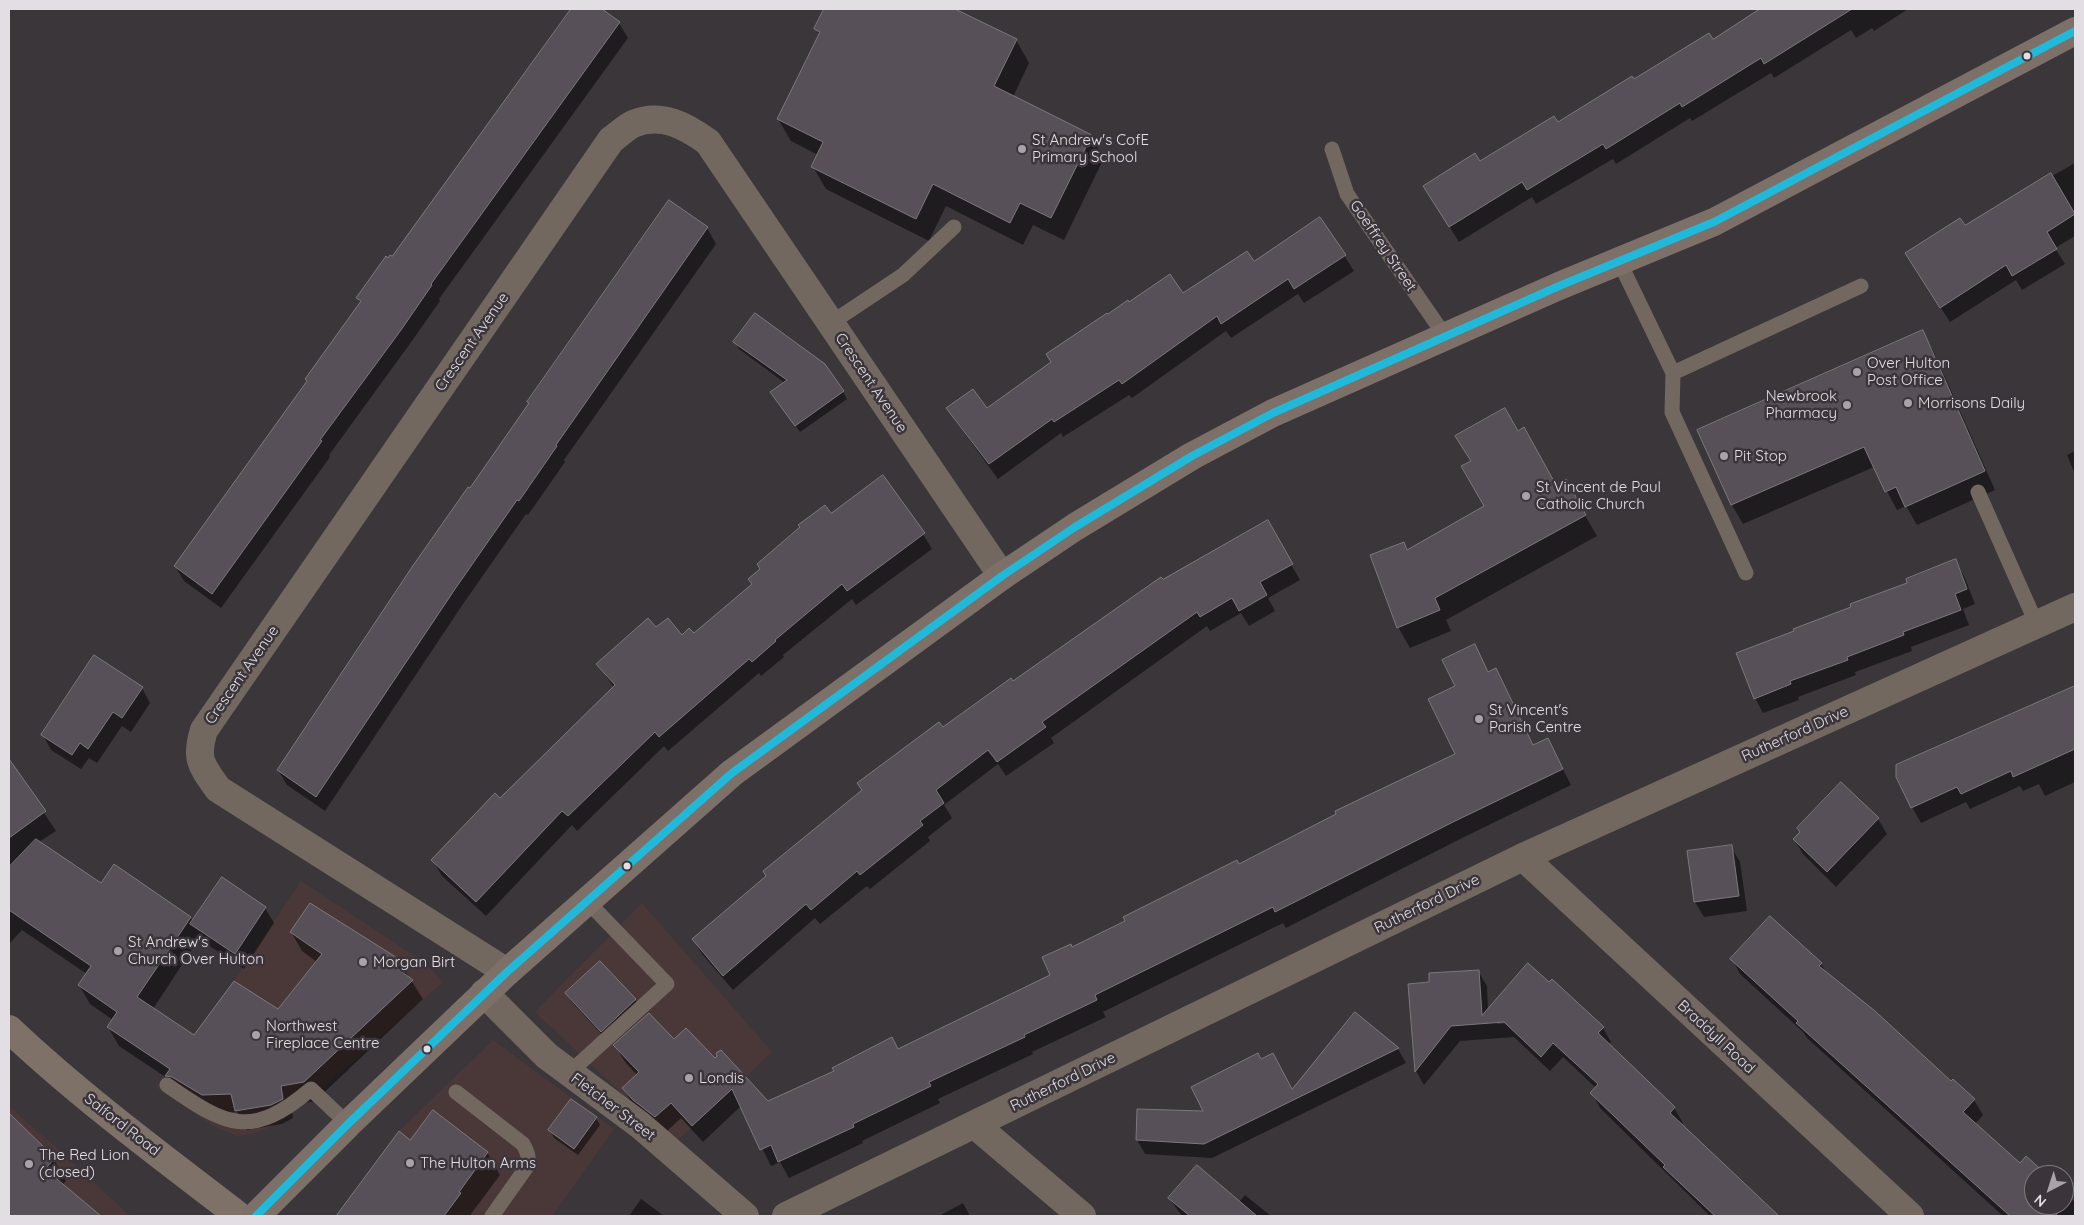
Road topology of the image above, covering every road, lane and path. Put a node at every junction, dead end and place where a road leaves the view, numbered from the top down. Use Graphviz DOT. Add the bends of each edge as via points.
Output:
graph roads {
  1 [pos="2075,31"];
  2 [pos="1332,149"];
  3 [pos="954,227"];
  4 [pos="1620,262"];
  5 [pos="1861,286"];
  6 [pos="831,323"];
  7 [pos="1445,336"];
  8 [pos="1673,373"];
  9 [pos="1978,492"];
  10 [pos="1746,573"];
  11 [pos="1002,576"];
  12 [pos="2075,607"];
  13 [pos="2037,624"];
  14 [pos="1523,857"];
  15 [pos="588,901"];
  16 [pos="507,972"];
  17 [pos="484,994"];
  18 [pos="9,1029"];
  19 [pos="570,1074"];
  20 [pos="167,1086"];
  21 [pos="456,1092"];
  22 [pos="348,1124"];
  23 [pos="975,1125"];
  24 [pos="239,1216"];
  25 [pos="256,1216"];
  26 [pos="492,1216"];
  27 [pos="745,1216"];
  28 [pos="786,1216"];
  29 [pos="1082,1216"];
  30 [pos="1910,1216"];
  1 -- 4 [label="highway" via="1714,222"];
  2 -- 7 [label="lane, Goeffrey Street" via="1347,194"];
  3 -- 6 [label="lane" via="903,275"];
  4 -- 7 [label="highway"];
  4 -- 8 [label="lane"];
  5 -- 8 [label="lane"];
  6 -- 11 [label="street, Crescent Avenue"];
  6 -- 16 [label="street, Crescent Avenue" via="708,142 688,127 660,119 633,124 611,140 204,730 198,748 203,768 218,789"];
  7 -- 11 [label="highway" via="1273,413 1192,456"];
  8 -- 10 [label="lane" via="1672,412"];
  9 -- 13 [label="lane"];
  11 -- 15 [label="highway" via="732,773"];
  12 -- 13 [label="street, Rutherford Drive"];
  13 -- 14 [label="street, Rutherford Drive"];
  14 -- 23 [label="street, Rutherford Drive"];
  14 -- 30 [label="street, Braddyll Road"];
  15 -- 16 [label="highway"];
  15 -- 19 [label="lane" via="667,984"];
  16 -- 17 [label="highway"];
  17 -- 19 [label="street, Fletcher Street"];
  17 -- 22 [label="highway"];
  18 -- 24 [label="main road, Salford Road" via="108,1115"];
  19 -- 27 [label="street, Fletcher Street" via="640,1125"];
  20 -- 22 [label="lane" via="204,1111 229,1122 249,1123 269,1118 312,1089"];
  21 -- 26 [label="lane" via="523,1144 528,1152 526,1168"];
  22 -- 25 [label="highway"];
  23 -- 28 [label="street, Rutherford Drive"];
  23 -- 29 [label="street"];
}
